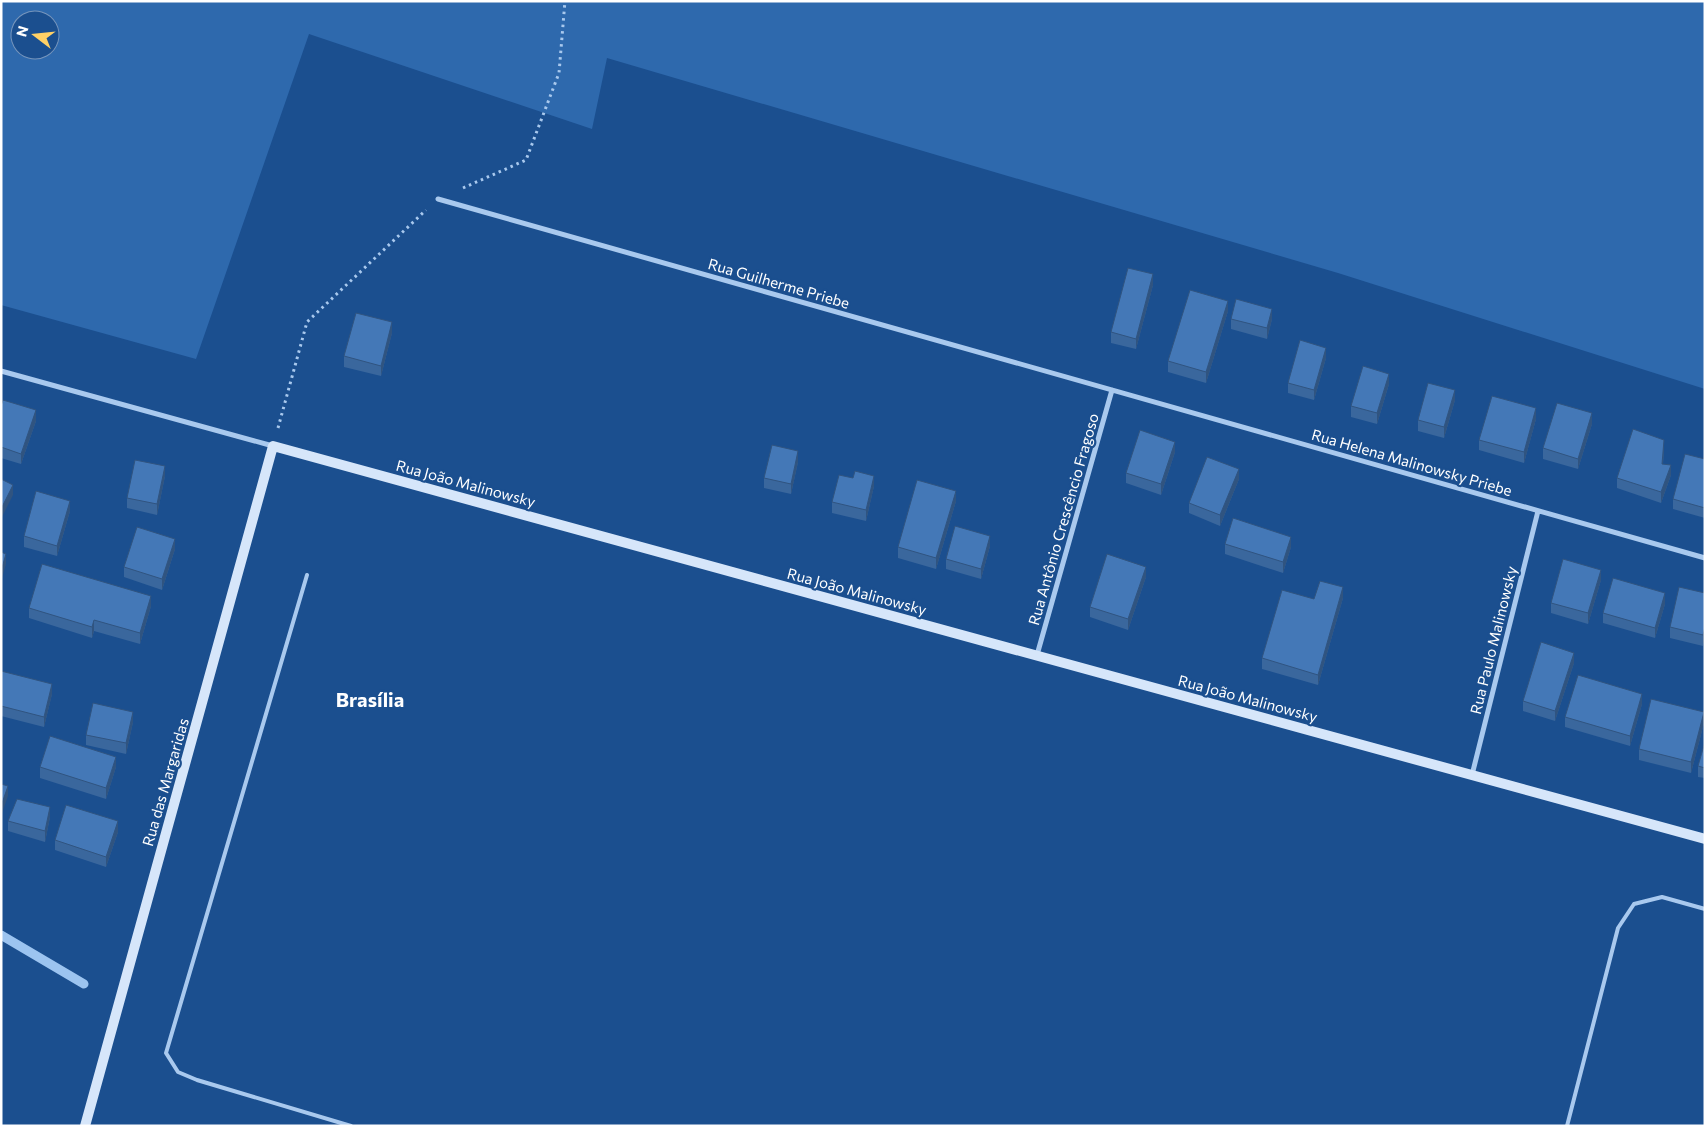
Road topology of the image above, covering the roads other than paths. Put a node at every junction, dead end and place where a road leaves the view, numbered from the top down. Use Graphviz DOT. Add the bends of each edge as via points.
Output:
graph roads {
  1 [pos="438,199"];
  2 [pos="1,371"];
  3 [pos="1112,390"];
  4 [pos="274,446"];
  5 [pos="1538,511"];
  6 [pos="1705,558"];
  7 [pos="307,575"];
  8 [pos="1037,655"];
  9 [pos="1472,775"];
  10 [pos="1705,839"];
  11 [pos="1705,909"];
  12 [pos="84,1126"];
  13 [pos="351,1126"];
  14 [pos="1567,1126"];
  1 -- 3 [label="street, Rua Guilherme Priebe"];
  2 -- 4 [label="street, Rua João Malinowsky"];
  3 -- 5 [label="street, Rua Helena Malinowsky Priebe"];
  3 -- 8 [label="street, Rua Antônio Crescêncio Fragoso"];
  4 -- 8 [label="street, Rua João Malinowsky"];
  4 -- 12 [label="street, Rua das Margaridas"];
  5 -- 6 [label="street, Rua Helena Malinowsky Priebe"];
  5 -- 9 [label="street, Rua Paulo Malinowsky"];
  7 -- 13 [label="lane" via="166,1053 178,1072 197,1080"];
  8 -- 9 [label="street, Rua João Malinowsky"];
  9 -- 10 [label="street, Rua João Malinowsky"];
  11 -- 14 [label="lane" via="1662,897 1634,904 1618,928"];
}
